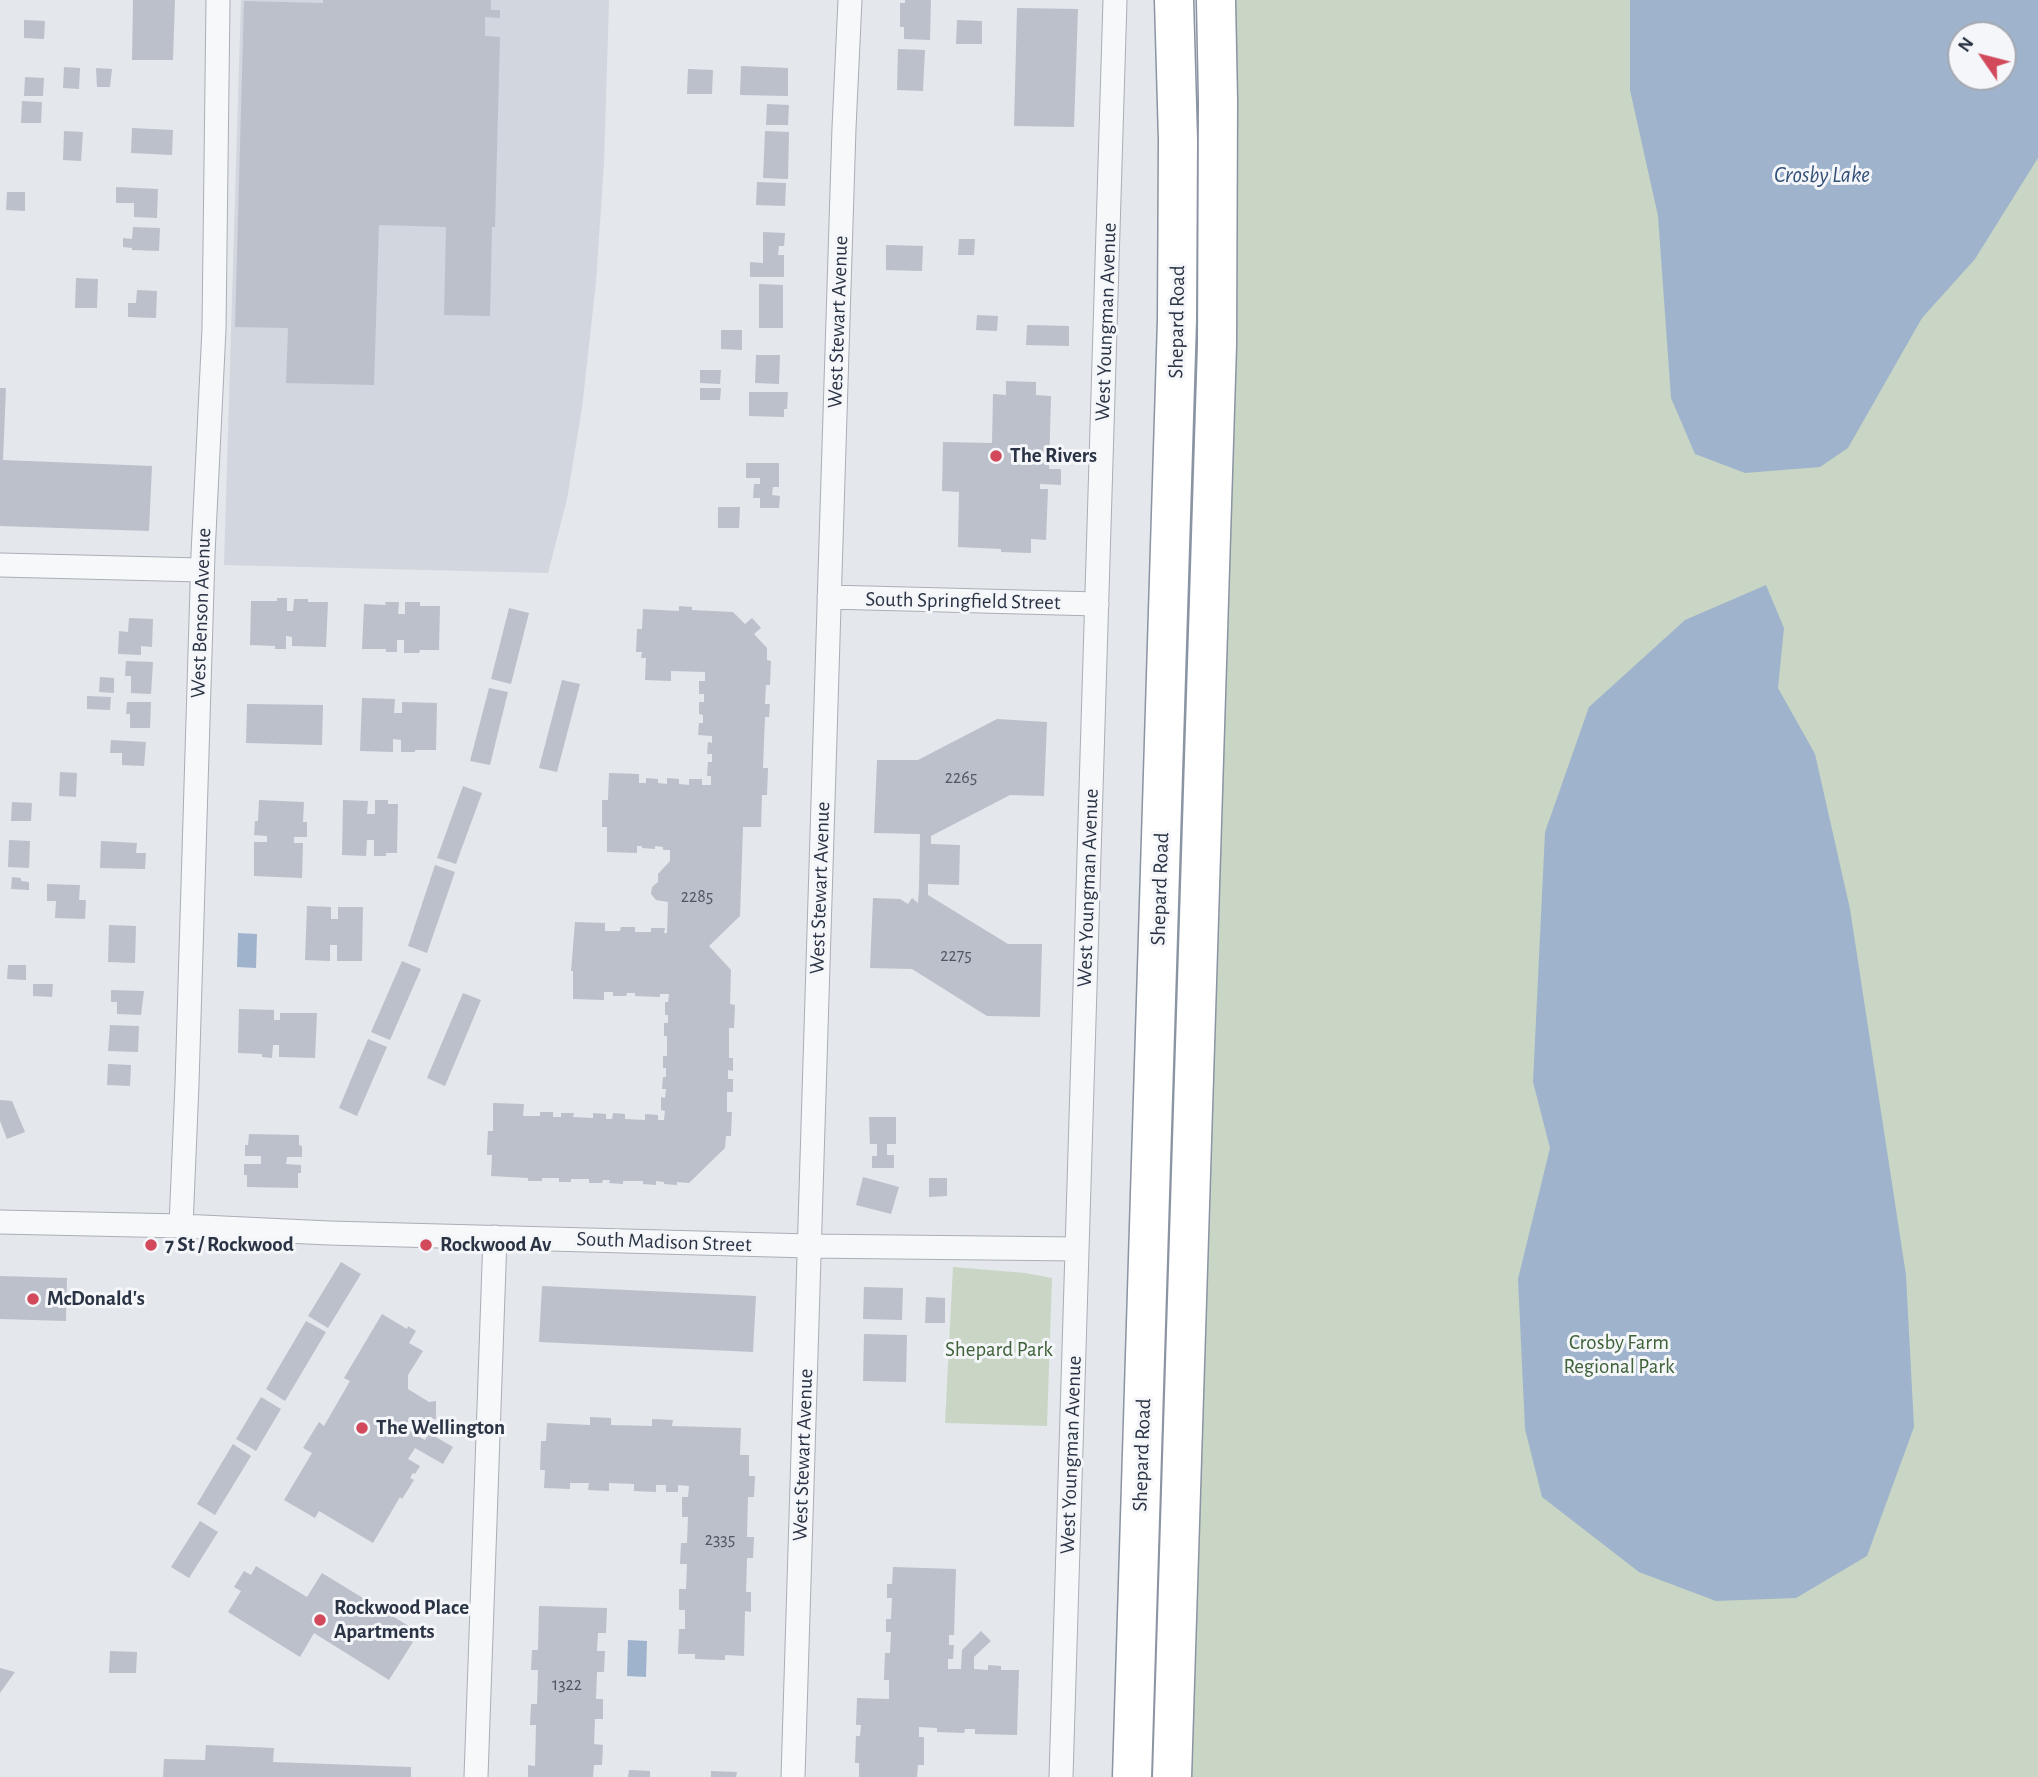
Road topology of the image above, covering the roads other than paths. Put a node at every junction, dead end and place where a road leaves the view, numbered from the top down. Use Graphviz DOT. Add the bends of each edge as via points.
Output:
graph roads {
  1 [pos="218,0"];
  2 [pos="850,0"];
  3 [pos="1115,0"];
  4 [pos="1216,0"];
  5 [pos="1178,5"];
  6 [pos="1218,100"];
  7 [pos="0,565"];
  8 [pos="202,569"];
  9 [pos="829,597"];
  10 [pos="1097,604"];
  11 [pos="0,1222"];
  12 [pos="181,1226"];
  13 [pos="495,1237"];
  14 [pos="809,1246"];
  15 [pos="1076,1249"];
  16 [pos="1172,1772"];
  17 [pos="476,1777"];
  18 [pos="793,1777"];
  19 [pos="1061,1777"];
  20 [pos="1132,1777"];
  1 -- 8 [label="street, West Benson Avenue" via="214,329"];
  2 -- 9 [label="street, West Stewart Avenue"];
  3 -- 10 [label="street, West Youngman Avenue"];
  4 -- 6 [label="highway, Shepard Road"];
  5 -- 6 [label="highway"];
  5 -- 20 [label="highway, Shepard Road" via="1177,320"];
  6 -- 16 [label="highway, Shepard Road" via="1217,345"];
  7 -- 8 [label="street"];
  8 -- 12 [label="street, West Benson Avenue"];
  9 -- 10 [label="street, South Springfield Street"];
  9 -- 14 [label="street, West Stewart Avenue"];
  10 -- 15 [label="street, West Youngman Avenue"];
  11 -- 12 [label="street, South Madison Street"];
  12 -- 13 [label="street, South Madison Street"];
  13 -- 14 [label="street, South Madison Street"];
  13 -- 17 [label="street"];
  14 -- 15 [label="street, South Madison Street"];
  14 -- 18 [label="street, West Stewart Avenue"];
  15 -- 19 [label="street, West Youngman Avenue"];
}
